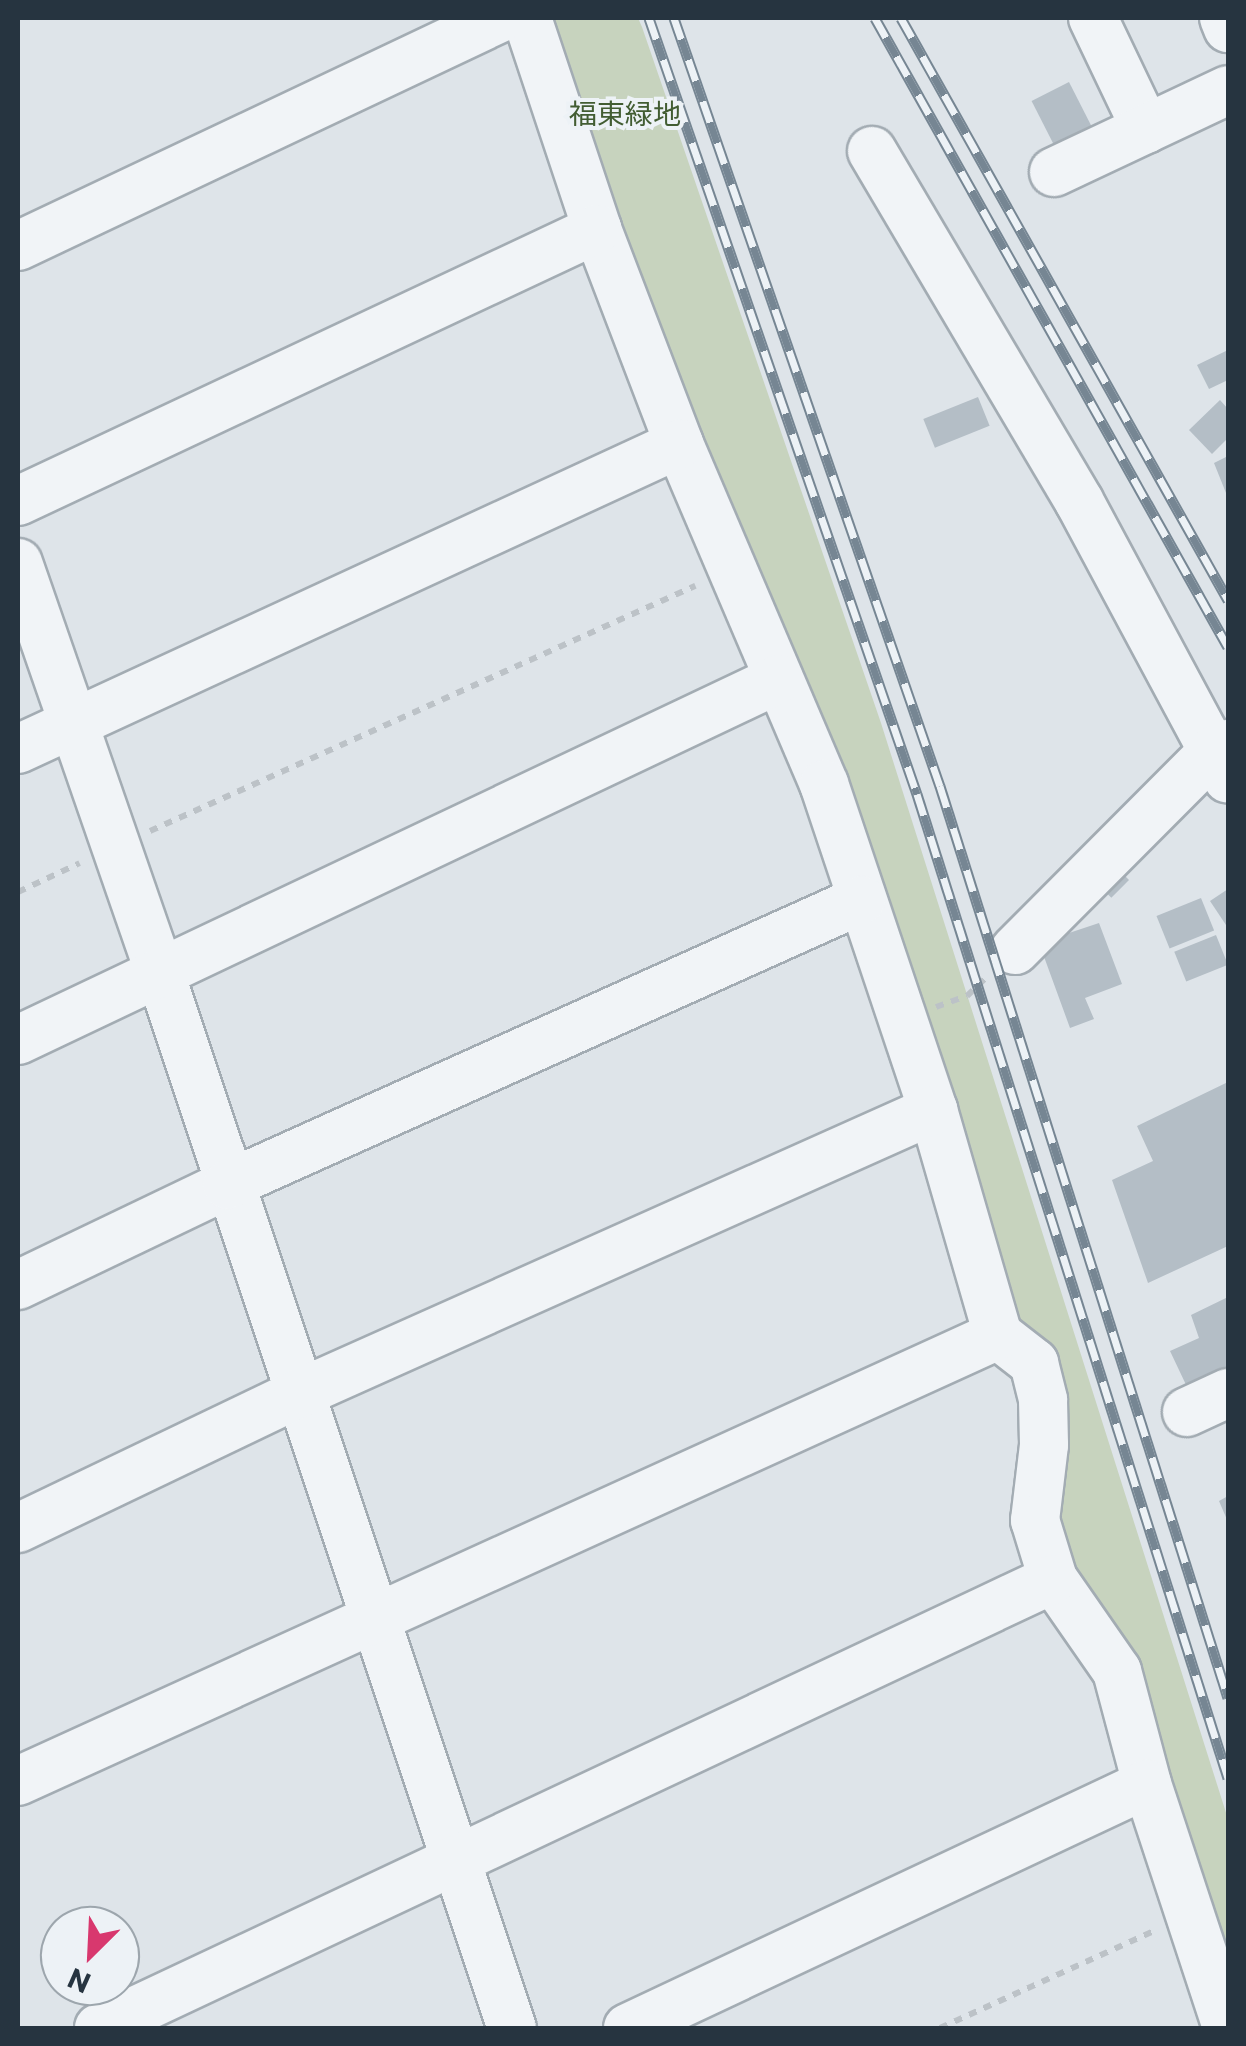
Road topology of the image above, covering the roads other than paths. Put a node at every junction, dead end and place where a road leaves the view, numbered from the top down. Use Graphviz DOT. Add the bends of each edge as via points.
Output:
graph roads {
  1 [pos="500,18"];
  2 [pos="527,18"];
  3 [pos="1093,18"];
  4 [pos="1224,18"];
  5 [pos="1228,28"];
  6 [pos="1228,90"];
  7 [pos="1146,129"];
  8 [pos="872,151"];
  9 [pos="1054,172"];
  10 [pos="598,229"];
  11 [pos="18,246"];
  12 [pos="679,444"];
  13 [pos="18,501"];
  14 [pos="18,563"];
  15 [pos="779,679"];
  16 [pos="75,723"];
  17 [pos="18,749"];
  18 [pos="1223,758"];
  19 [pos="860,900"];
  20 [pos="1014,950"];
  21 [pos="160,973"];
  22 [pos="18,1040"];
  23 [pos="933,1110"];
  24 [pos="227,1185"];
  25 [pos="18,1285"];
  26 [pos="998,1335"];
  27 [pos="298,1394"];
  28 [pos="18,1528"];
  29 [pos="1053,1579"];
  30 [pos="376,1616"];
  31 [pos="18,1782"];
  32 [pos="1147,1784"];
  33 [pos="458,1862"];
  34 [pos="98,2028"];
  35 [pos="512,2028"];
  36 [pos="628,2028"];
  37 [pos="1228,2028"];
  1 -- 11 [label="street"];
  2 -- 10 [label="street"];
  3 -- 7 [label="street"];
  4 -- 5 [label="street"];
  6 -- 7 [label="street"];
  7 -- 9 [label="street"];
  8 -- 18 [label="street"];
  10 -- 12 [label="street"];
  10 -- 13 [label="street"];
  12 -- 15 [label="street"];
  12 -- 16 [label="street"];
  14 -- 16 [label="street"];
  15 -- 19 [label="street" via="824,784"];
  15 -- 21 [label="street"];
  16 -- 17 [label="street"];
  16 -- 21 [label="street"];
  18 -- 20 [label="street"];
  19 -- 23 [label="street"];
  19 -- 24 [label="street"];
  21 -- 22 [label="street"];
  21 -- 24 [label="street"];
  23 -- 26 [label="street"];
  23 -- 27 [label="street"];
  24 -- 25 [label="street"];
  24 -- 27 [label="street"];
  26 -- 29 [label="street" via="1034,1363 1043,1400 1035,1520"];
  26 -- 30 [label="street"];
  27 -- 28 [label="street"];
  27 -- 30 [label="street"];
  29 -- 32 [label="street" via="1116,1671"];
  29 -- 33 [label="street"];
  30 -- 31 [label="street"];
  30 -- 33 [label="street"];
  32 -- 36 [label="street"];
  32 -- 37 [label="street"];
  33 -- 34 [label="street"];
  33 -- 35 [label="street"];
}
